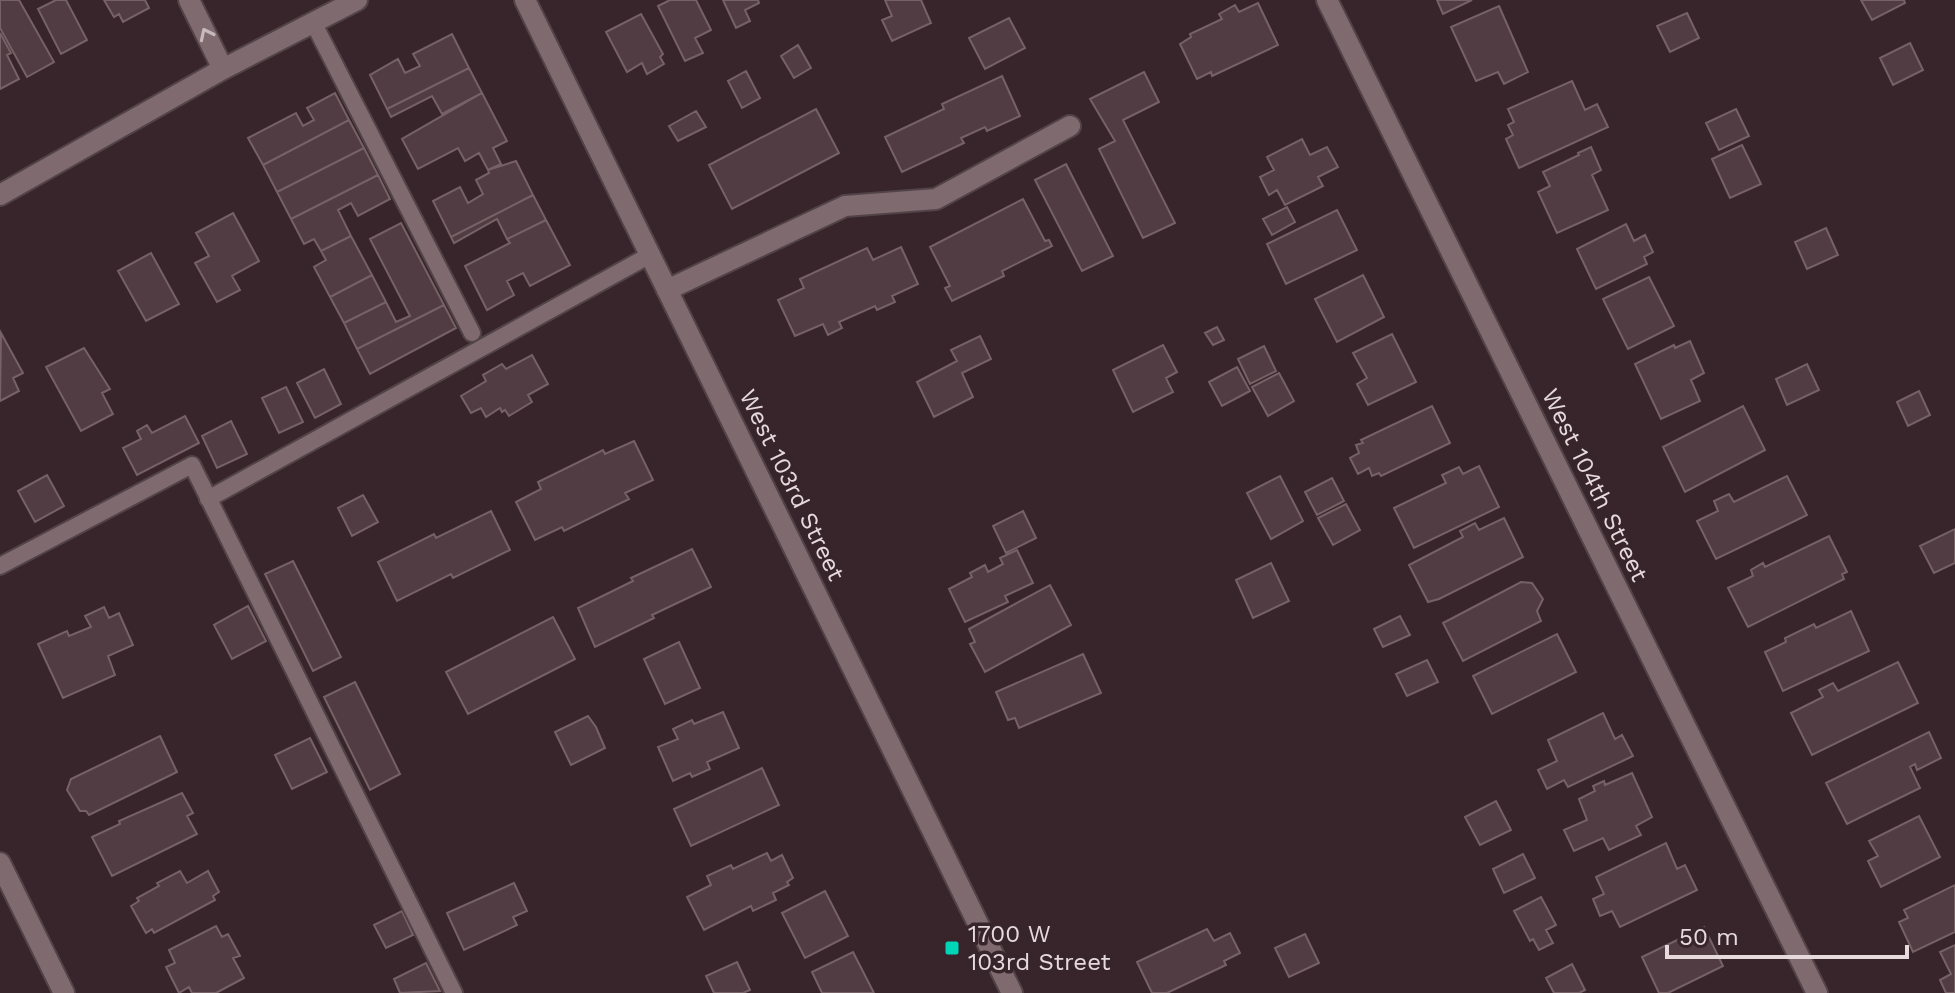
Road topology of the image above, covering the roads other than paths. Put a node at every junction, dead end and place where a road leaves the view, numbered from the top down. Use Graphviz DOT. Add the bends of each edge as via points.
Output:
graph roads {
  1 [pos="189,0"];
  2 [pos="357,0"];
  3 [pos="525,0"];
  4 [pos="1327,0"];
  5 [pos="313,22"];
  6 [pos="223,69"];
  7 [pos="1070,126"];
  8 [pos="0,195"];
  9 [pos="650,255"];
  10 [pos="667,290"];
  11 [pos="472,333"];
  12 [pos="208,499"];
  13 [pos="0,566"];
  14 [pos="0,863"];
  15 [pos="64,993"];
  16 [pos="454,993"];
  17 [pos="1012,993"];
  18 [pos="1817,993"];
  6 -- 1 [label="street, one-way"];
  2 -- 5 [label="street"];
  3 -- 9 [label="street, West 103rd Street"];
  4 -- 18 [label="street, West 104th Street"];
  5 -- 6 [label="street"];
  5 -- 11 [label="lane"];
  6 -- 8 [label="street"];
  7 -- 10 [label="street" via="936,199 845,206"];
  9 -- 10 [label="street, West 103rd Street"];
  9 -- 12 [label="lane"];
  10 -- 17 [label="street, West 103rd Street"];
  12 -- 13 [label="lane" via="192,465"];
  12 -- 16 [label="lane"];
  14 -- 15 [label="street"];
}
